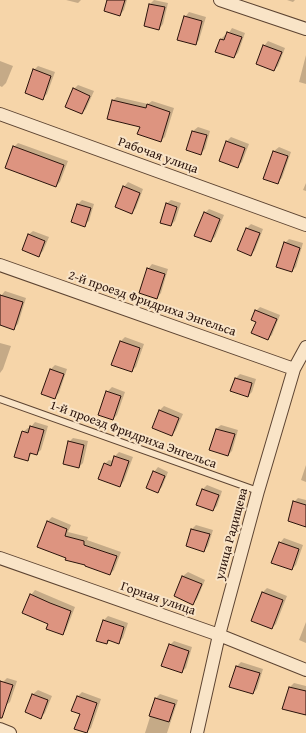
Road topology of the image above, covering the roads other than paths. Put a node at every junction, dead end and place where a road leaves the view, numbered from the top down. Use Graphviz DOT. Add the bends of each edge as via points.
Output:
graph roads {
  1 [pos="220,0"];
  2 [pos="306,29"];
  3 [pos="0,114"];
  4 [pos="306,225"];
  5 [pos="0,265"];
  6 [pos="306,347"];
  7 [pos="294,369"];
  8 [pos="0,399"];
  9 [pos="258,491"];
  10 [pos="0,558"];
  11 [pos="219,635"];
  12 [pos="306,670"];
  13 [pos="0,729"];
  14 [pos="10,733"];
  15 [pos="197,733"];
  1 -- 2 [label="street"];
  3 -- 4 [label="street, Рабочая улица"];
  5 -- 7 [label="street, 2-й проезд Фридриха Энгельса"];
  6 -- 7 [label="street, улица Радищева"];
  7 -- 9 [label="street, улица Радищева"];
  8 -- 9 [label="lane, 1-й проезд Фридриха Энгельса"];
  9 -- 11 [label="street, улица Радищева"];
  10 -- 11 [label="street, Горная улица"];
  11 -- 12 [label="street, Горная улица"];
  11 -- 15 [label="street, улица Радищева"];
  13 -- 14 [label="street"];
}
